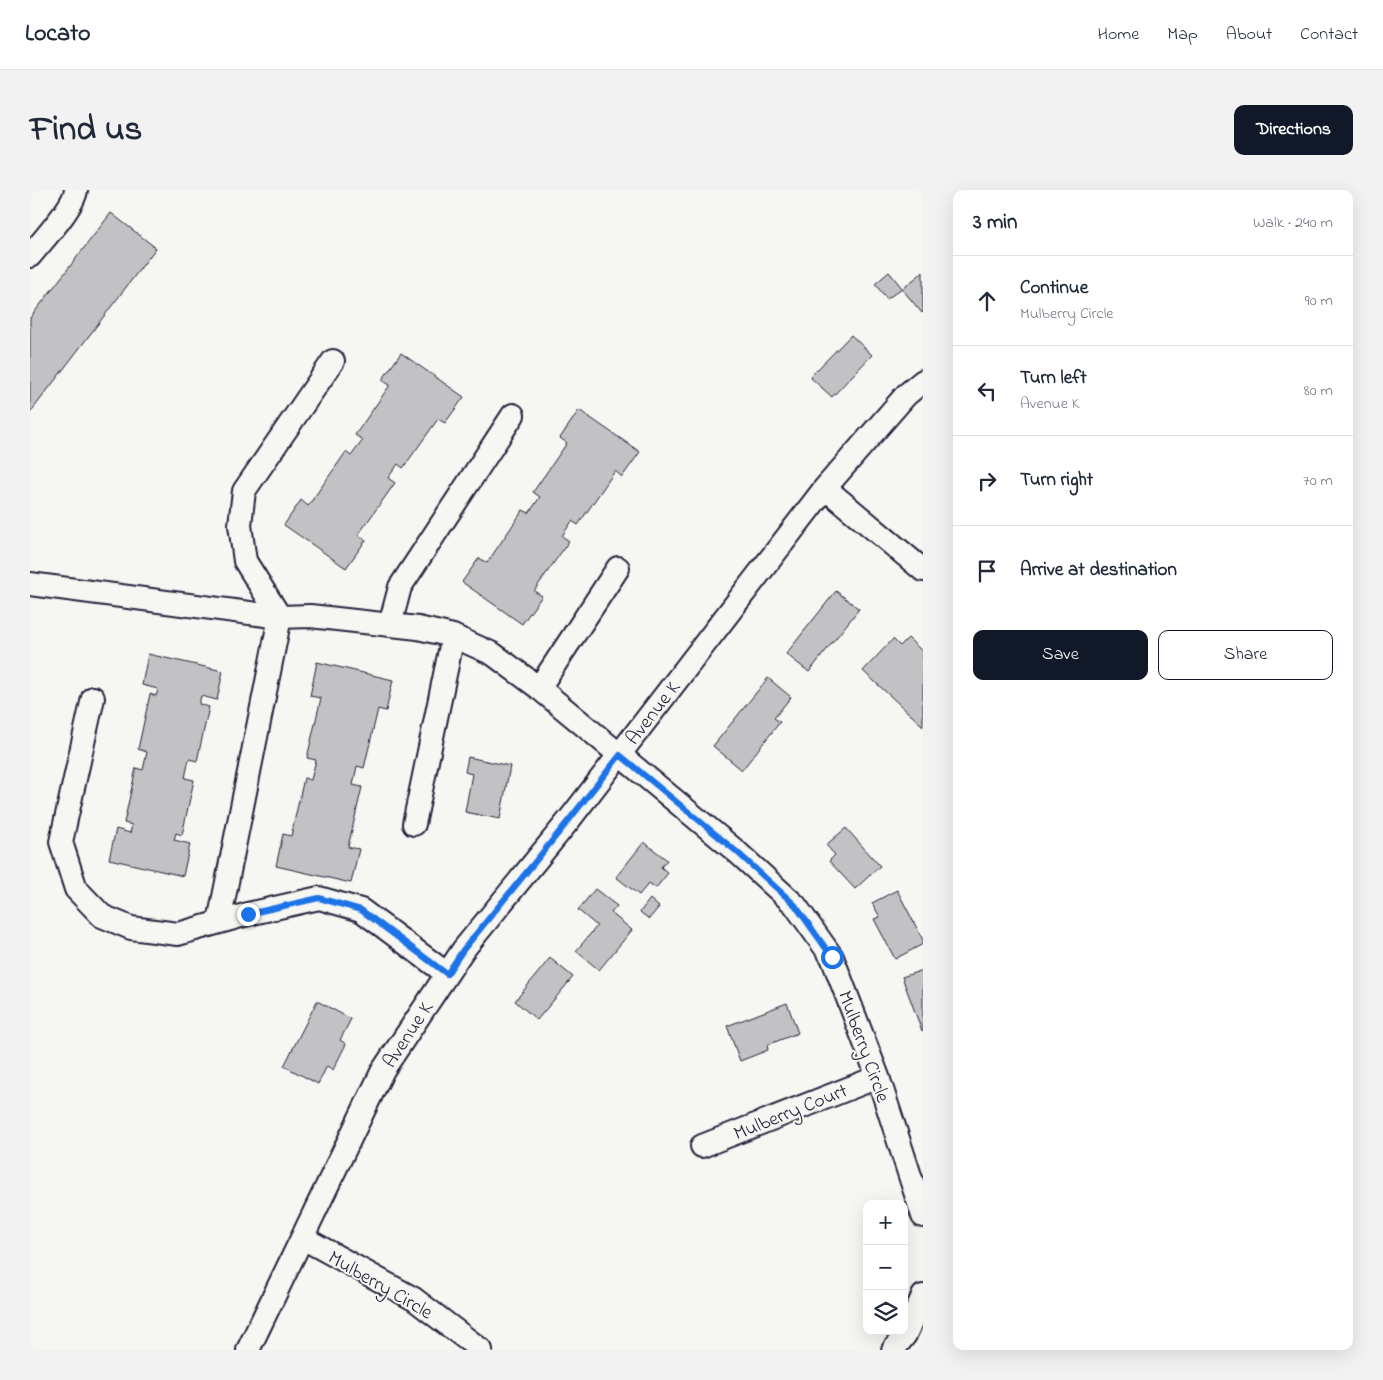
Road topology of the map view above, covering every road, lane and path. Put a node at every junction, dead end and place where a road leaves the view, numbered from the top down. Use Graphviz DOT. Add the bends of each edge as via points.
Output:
graph roads {
  1 [pos="76,190"];
  2 [pos="30,256"];
  3 [pos="333,361"];
  4 [pos="923,380"];
  5 [pos="512,415"];
  6 [pos="825,488"];
  7 [pos="618,568"];
  8 [pos="923,570"];
  9 [pos="30,584"];
  10 [pos="280,617"];
  11 [pos="390,625"];
  12 [pos="453,636"];
  13 [pos="539,688"];
  14 [pos="93,698"];
  15 [pos="620,755"];
  16 [pos="414,824"];
  17 [pos="219,922"];
  18 [pos="447,974"];
  19 [pos="878,1077"];
  20 [pos="702,1146"];
  21 [pos="923,1216"];
  22 [pos="302,1238"];
  23 [pos="923,1296"];
  24 [pos="248,1350"];
  25 [pos="481,1350"];
  26 [pos="893,1350"];
  1 -- 2 [label="street" via="66,211"];
  3 -- 10 [label="street" via="244,491 240,525 245,561"];
  4 -- 6 [label="street, Avenue K" via="906,395"];
  5 -- 11 [label="street" via="400,587"];
  6 -- 8 [label="street"];
  6 -- 15 [label="street, Avenue K"];
  7 -- 13 [label="street"];
  9 -- 10 [label="street, Mulberry Circle"];
  10 -- 11 [label="street, Mulberry Circle" via="310,616"];
  10 -- 17 [label="street"];
  11 -- 12 [label="street, Mulberry Circle"];
  12 -- 13 [label="street, Mulberry Circle" via="493,654"];
  12 -- 16 [label="street"];
  13 -- 15 [label="street, Mulberry Circle"];
  14 -- 17 [label="street" via="61,842 76,889 102,916 131,928 178,934"];
  15 -- 18 [label="street, Avenue K"];
  15 -- 19 [label="street, Mulberry Circle" via="795,905 832,957"];
  17 -- 18 [label="street" via="319,898 361,910"];
  18 -- 22 [label="street, Avenue K" via="383,1070"];
  19 -- 20 [label="street, Mulberry Court"];
  19 -- 21 [label="street, Mulberry Circle"];
  22 -- 24 [label="street, Avenue K"];
  22 -- 25 [label="street, Mulberry Circle" via="414,1299"];
  23 -- 26 [label="street" via="905,1334"];
}
